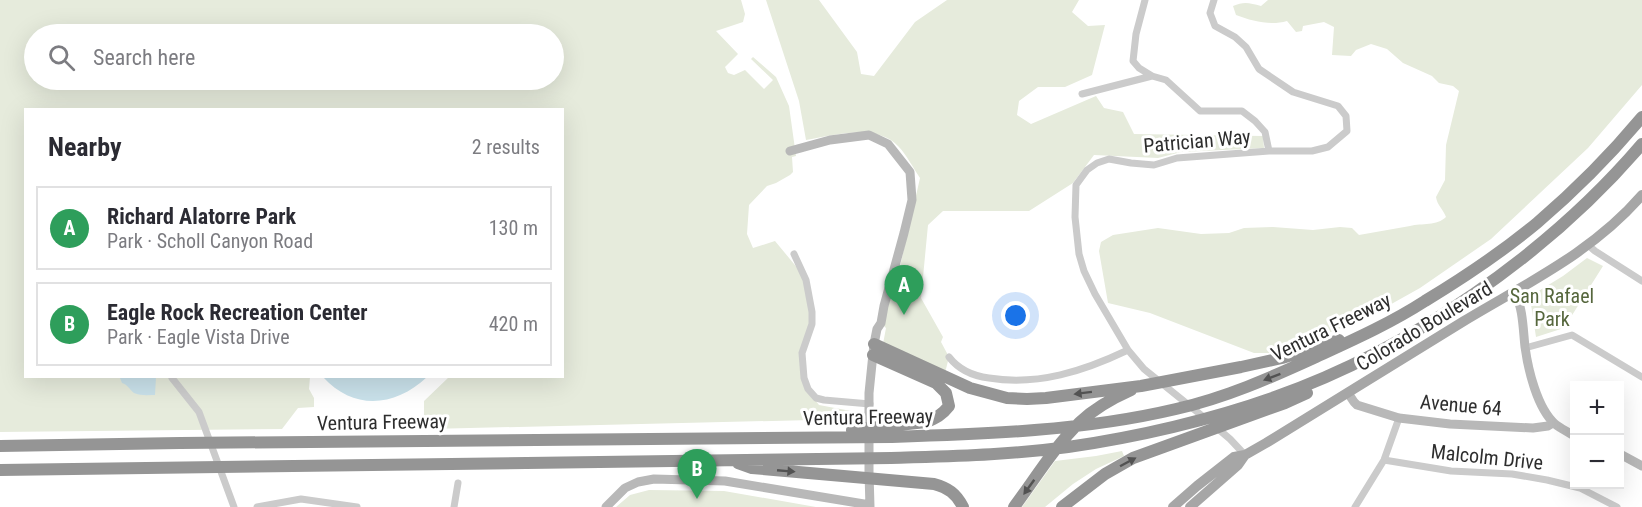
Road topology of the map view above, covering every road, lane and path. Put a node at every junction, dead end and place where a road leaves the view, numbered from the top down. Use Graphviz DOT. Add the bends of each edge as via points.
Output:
graph roads {
  1 [pos="1145,0"];
  2 [pos="1215,0"];
  3 [pos="1152,76"];
  4 [pos="1082,94"];
  5 [pos="1642,117"];
  6 [pos="1642,128"];
  7 [pos="1642,136"];
  8 [pos="1642,144"];
  9 [pos="790,151"];
  10 [pos="1269,151"];
  11 [pos="1642,195"];
  12 [pos="1588,246"];
  13 [pos="794,254"];
  14 [pos="1642,281"];
  15 [pos="1515,292"];
  16 [pos="1377,328"];
  17 [pos="1405,337"];
  18 [pos="1525,348"];
  19 [pos="873,350"];
  20 [pos="1128,350"];
  21 [pos="1325,353"];
  22 [pos="949,357"];
  23 [pos="1329,375"];
  24 [pos="1642,377"];
  25 [pos="172,378"];
  26 [pos="1141,386"];
  27 [pos="1348,393"];
  28 [pos="870,404"];
  29 [pos="1399,418"];
  30 [pos="1553,423"];
  31 [pos="1573,435"];
  32 [pos="891,443"];
  33 [pos="841,444"];
  34 [pos="340,445"];
  35 [pos="0,446"];
  36 [pos="180,447"];
  37 [pos="0,453"];
  38 [pos="294,454"];
  39 [pos="239,455"];
  40 [pos="1245,455"];
  41 [pos="1624,456"];
  42 [pos="732,460"];
  43 [pos="1384,460"];
  44 [pos="0,462"];
  45 [pos="357,462"];
  46 [pos="197,463"];
  47 [pos="1642,466"];
  48 [pos="0,470"];
  49 [pos="1105,474"];
  50 [pos="458,483"];
  51 [pos="870,506"];
  52 [pos="234,507"];
  53 [pos="257,507"];
  54 [pos="357,507"];
  55 [pos="454,507"];
  56 [pos="606,507"];
  57 [pos="963,507"];
  58 [pos="1014,507"];
  59 [pos="1056,507"];
  60 [pos="1062,507"];
  61 [pos="1173,507"];
  62 [pos="1190,507"];
  63 [pos="1355,507"];
  64 [pos="1617,507"];
  1 -- 3 [label="street" via="1133,61"];
  2 -- 10 [label="street, Patrician Way" via="1210,13 1215,26 1246,46 1259,69 1293,92 1338,106 1346,116 1347,131 1328,147"];
  3 -- 4 [label="street"];
  3 -- 10 [label="street" via="1166,80 1200,111 1242,111 1265,132"];
  5 -- 16 [label="highway, Ventura Freeway" via="1537,223 1488,260"];
  6 -- 21 [label="highway" via="1590,183 1512,251 1384,333 1336,356"];
  7 -- 23 [label="highway" via="1531,243 1481,281 1385,341 1342,362"];
  8 -- 17 [label="highway, Ventura Freeway" via="1574,214 1508,269"];
  9 -- 19 [label="street" via="869,135 888,144 910,172 912,200"];
  10 -- 20 [label="street, Patrician Way" via="1177,158 1154,165 1109,159 1087,170 1076,185 1075,217 1084,271"];
  11 -- 12 [label="main road, Colorado Boulevard"];
  12 -- 14 [label="street"];
  12 -- 15 [label="main road, Colorado Boulevard"];
  13 -- 28 [label="street" via="806,280 812,312 802,353 808,389 824,400"];
  15 -- 18 [label="street"];
  15 -- 27 [label="main road, Colorado Boulevard"];
  16 -- 21 [label="highway, Ventura Freeway"];
  16 -- 26 [label="highway" via="1282,358"];
  17 -- 23 [label="highway, Ventura Freeway"];
  49 -- 17 [label="highway, one-way" via="1133,458 1285,403 1384,354"];
  18 -- 24 [label="street" via="1572,336"];
  18 -- 30 [label="street" via="1532,383"];
  26 -- 19 [label="highway, one-way" via="1046,398 1006,398"];
  19 -- 28 [label="street"];
  19 -- 32 [label="highway" via="936,382 948,399 944,413"];
  20 -- 22 [label="street" via="1063,375 1024,381 969,373"];
  20 -- 40 [label="street, Patrician Way" via="1144,369"];
  21 -- 32 [label="highway, Ventura Freeway, one-way" via="1244,388 1177,409 1099,423"];
  23 -- 32 [label="highway, Ventura Freeway" via="1275,397 1109,441 1020,453"];
  25 -- 52 [label="street" via="199,412"];
  26 -- 58 [label="highway, one-way" via="1080,421"];
  27 -- 29 [label="street, Avenue 64" via="1357,405"];
  27 -- 40 [label="main road, Colorado Boulevard"];
  28 -- 51 [label="street"];
  29 -- 30 [label="street, Avenue 64" via="1533,428"];
  29 -- 43 [label="street"];
  30 -- 31 [label="street"];
  32 -- 33 [label="highway"];
  32 -- 33 [label="highway, Ventura Freeway"];
  33 -- 34 [label="highway"];
  33 -- 34 [label="highway, Ventura Freeway" via="761,438"];
  33 -- 42 [label="highway, Ventura Freeway"];
  33 -- 45 [label="highway"];
  34 -- 38 [label="highway, Ventura Freeway"];
  35 -- 36 [label="highway, Ventura Freeway"];
  36 -- 37 [label="highway"];
  36 -- 39 [label="highway, Ventura Freeway"];
  38 -- 39 [label="highway, Ventura Freeway"];
  38 -- 39 [label="highway, Ventura Freeway"];
  38 -- 45 [label="highway, Ventura Freeway"];
  39 -- 46 [label="highway, Ventura Freeway"];
  40 -- 61 [label="main road, Colorado Boulevard" via="1234,458"];
  40 -- 62 [label="main road, Colorado Boulevard" via="1239,465"];
  41 -- 47 [label="street"];
  42 -- 45 [label="highway, Ventura Freeway"];
  42 -- 57 [label="highway, one-way" via="752,468 934,484 947,487"];
  43 -- 63 [label="street"];
  43 -- 64 [label="street, Malcolm Drive" via="1547,480 1580,488"];
  44 -- 46 [label="highway"];
  46 -- 48 [label="highway, Ventura Freeway"];
  49 -- 59 [label="highway"];
  49 -- 60 [label="highway"];
  50 -- 55 [label="street"];
  51 -- 56 [label="street" via="725,481 654,479 625,488"];
  53 -- 54 [label="street" via="301,499"];
}
